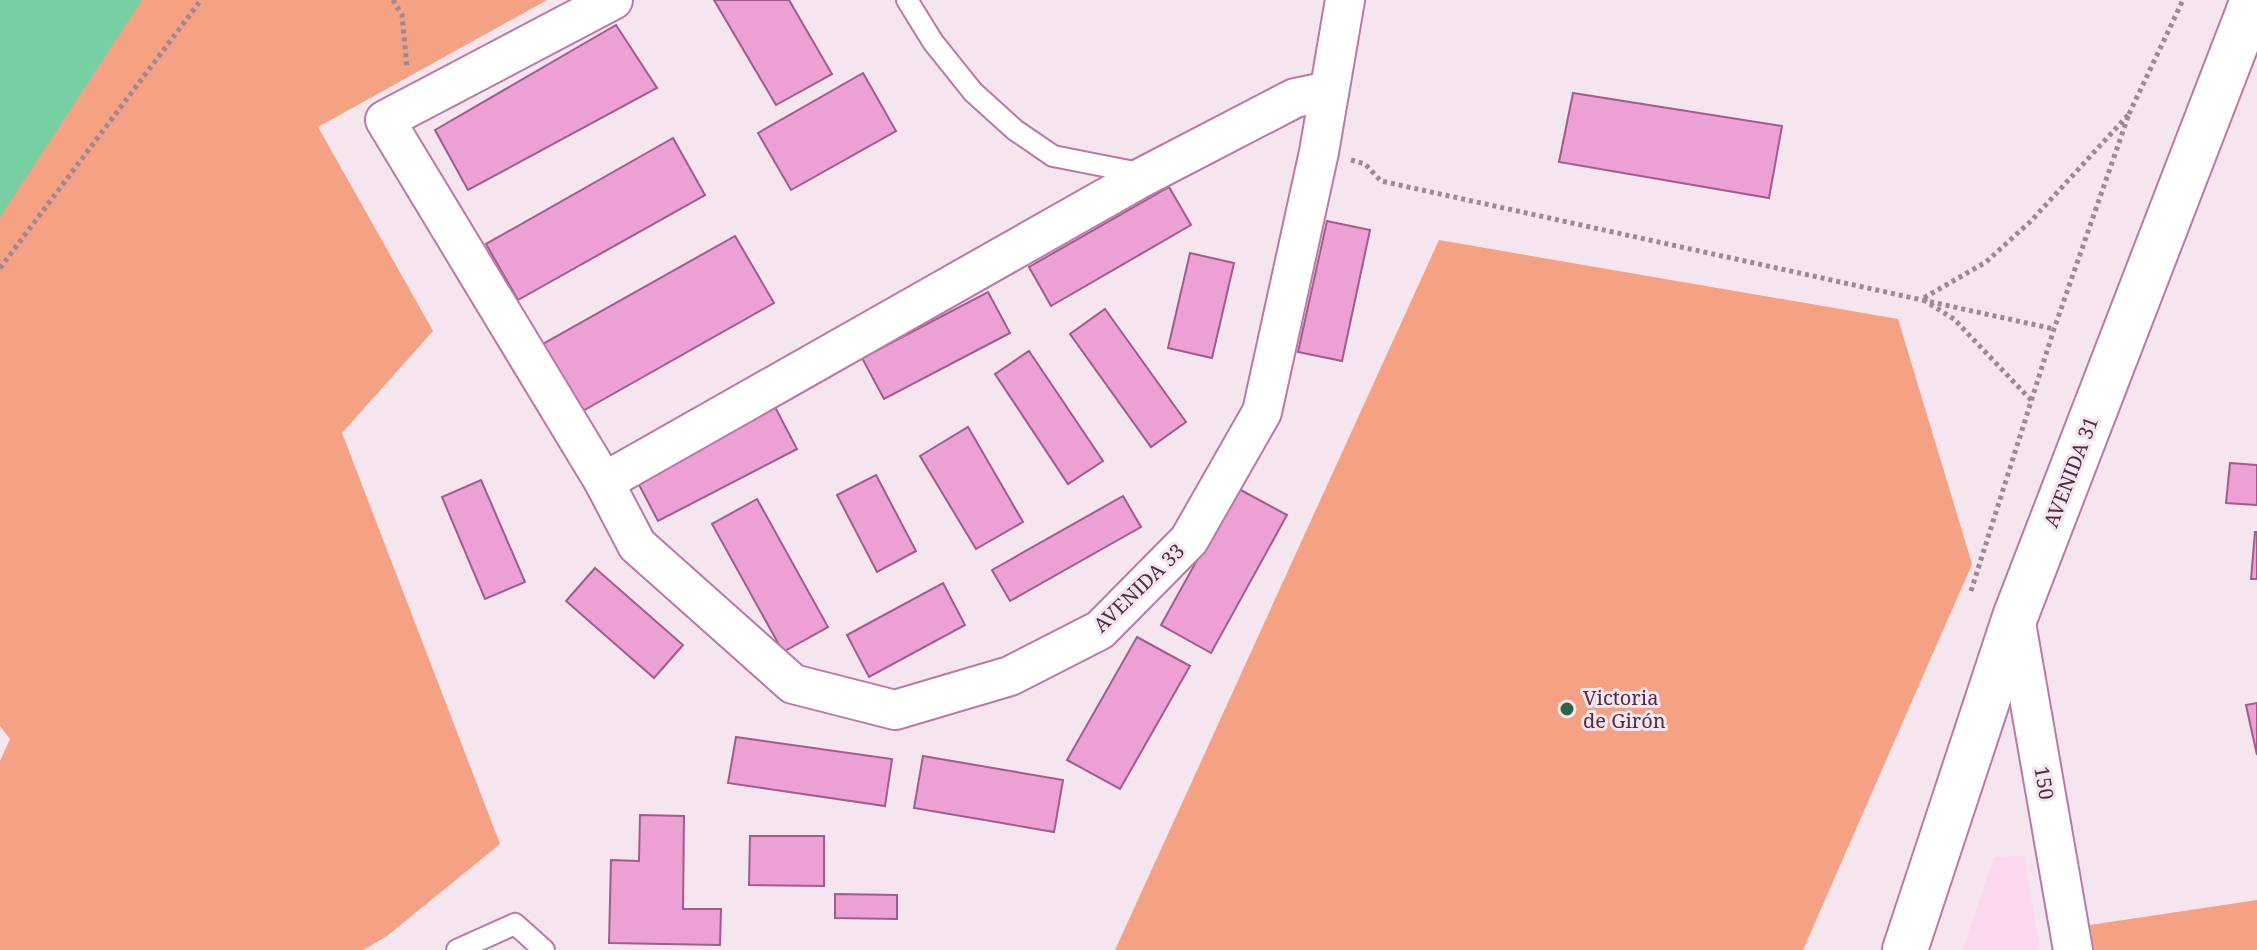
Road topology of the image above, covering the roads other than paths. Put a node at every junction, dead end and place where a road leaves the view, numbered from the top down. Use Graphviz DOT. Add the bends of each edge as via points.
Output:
graph roads {
  1 [pos="613,0"];
  2 [pos="907,0"];
  3 [pos="1345,0"];
  4 [pos="2253,0"];
  5 [pos="1329,91"];
  6 [pos="1139,179"];
  7 [pos="604,482"];
  8 [pos="2015,617"];
  9 [pos="457,950"];
  10 [pos="544,950"];
  11 [pos="1905,950"];
  12 [pos="2073,950"];
  1 -- 7 [label="street" via="385,120"];
  2 -- 6 [label="lane" via="973,92 1015,130 1053,156 1134,172"];
  3 -- 5 [label="street, AVENIDA 33"];
  4 -- 8 [label="main road, AVENIDA 31"];
  5 -- 6 [label="street" via="1295,98"];
  5 -- 7 [label="street, AVENIDA 33" via="1262,412 1189,540 1100,630 1010,676 895,710 793,684 637,545"];
  6 -- 7 [label="street"];
  8 -- 11 [label="main road, AVENIDA 31"];
  8 -- 12 [label="street, 150"];
  9 -- 10 [label="lane" via="515,924"];
}
